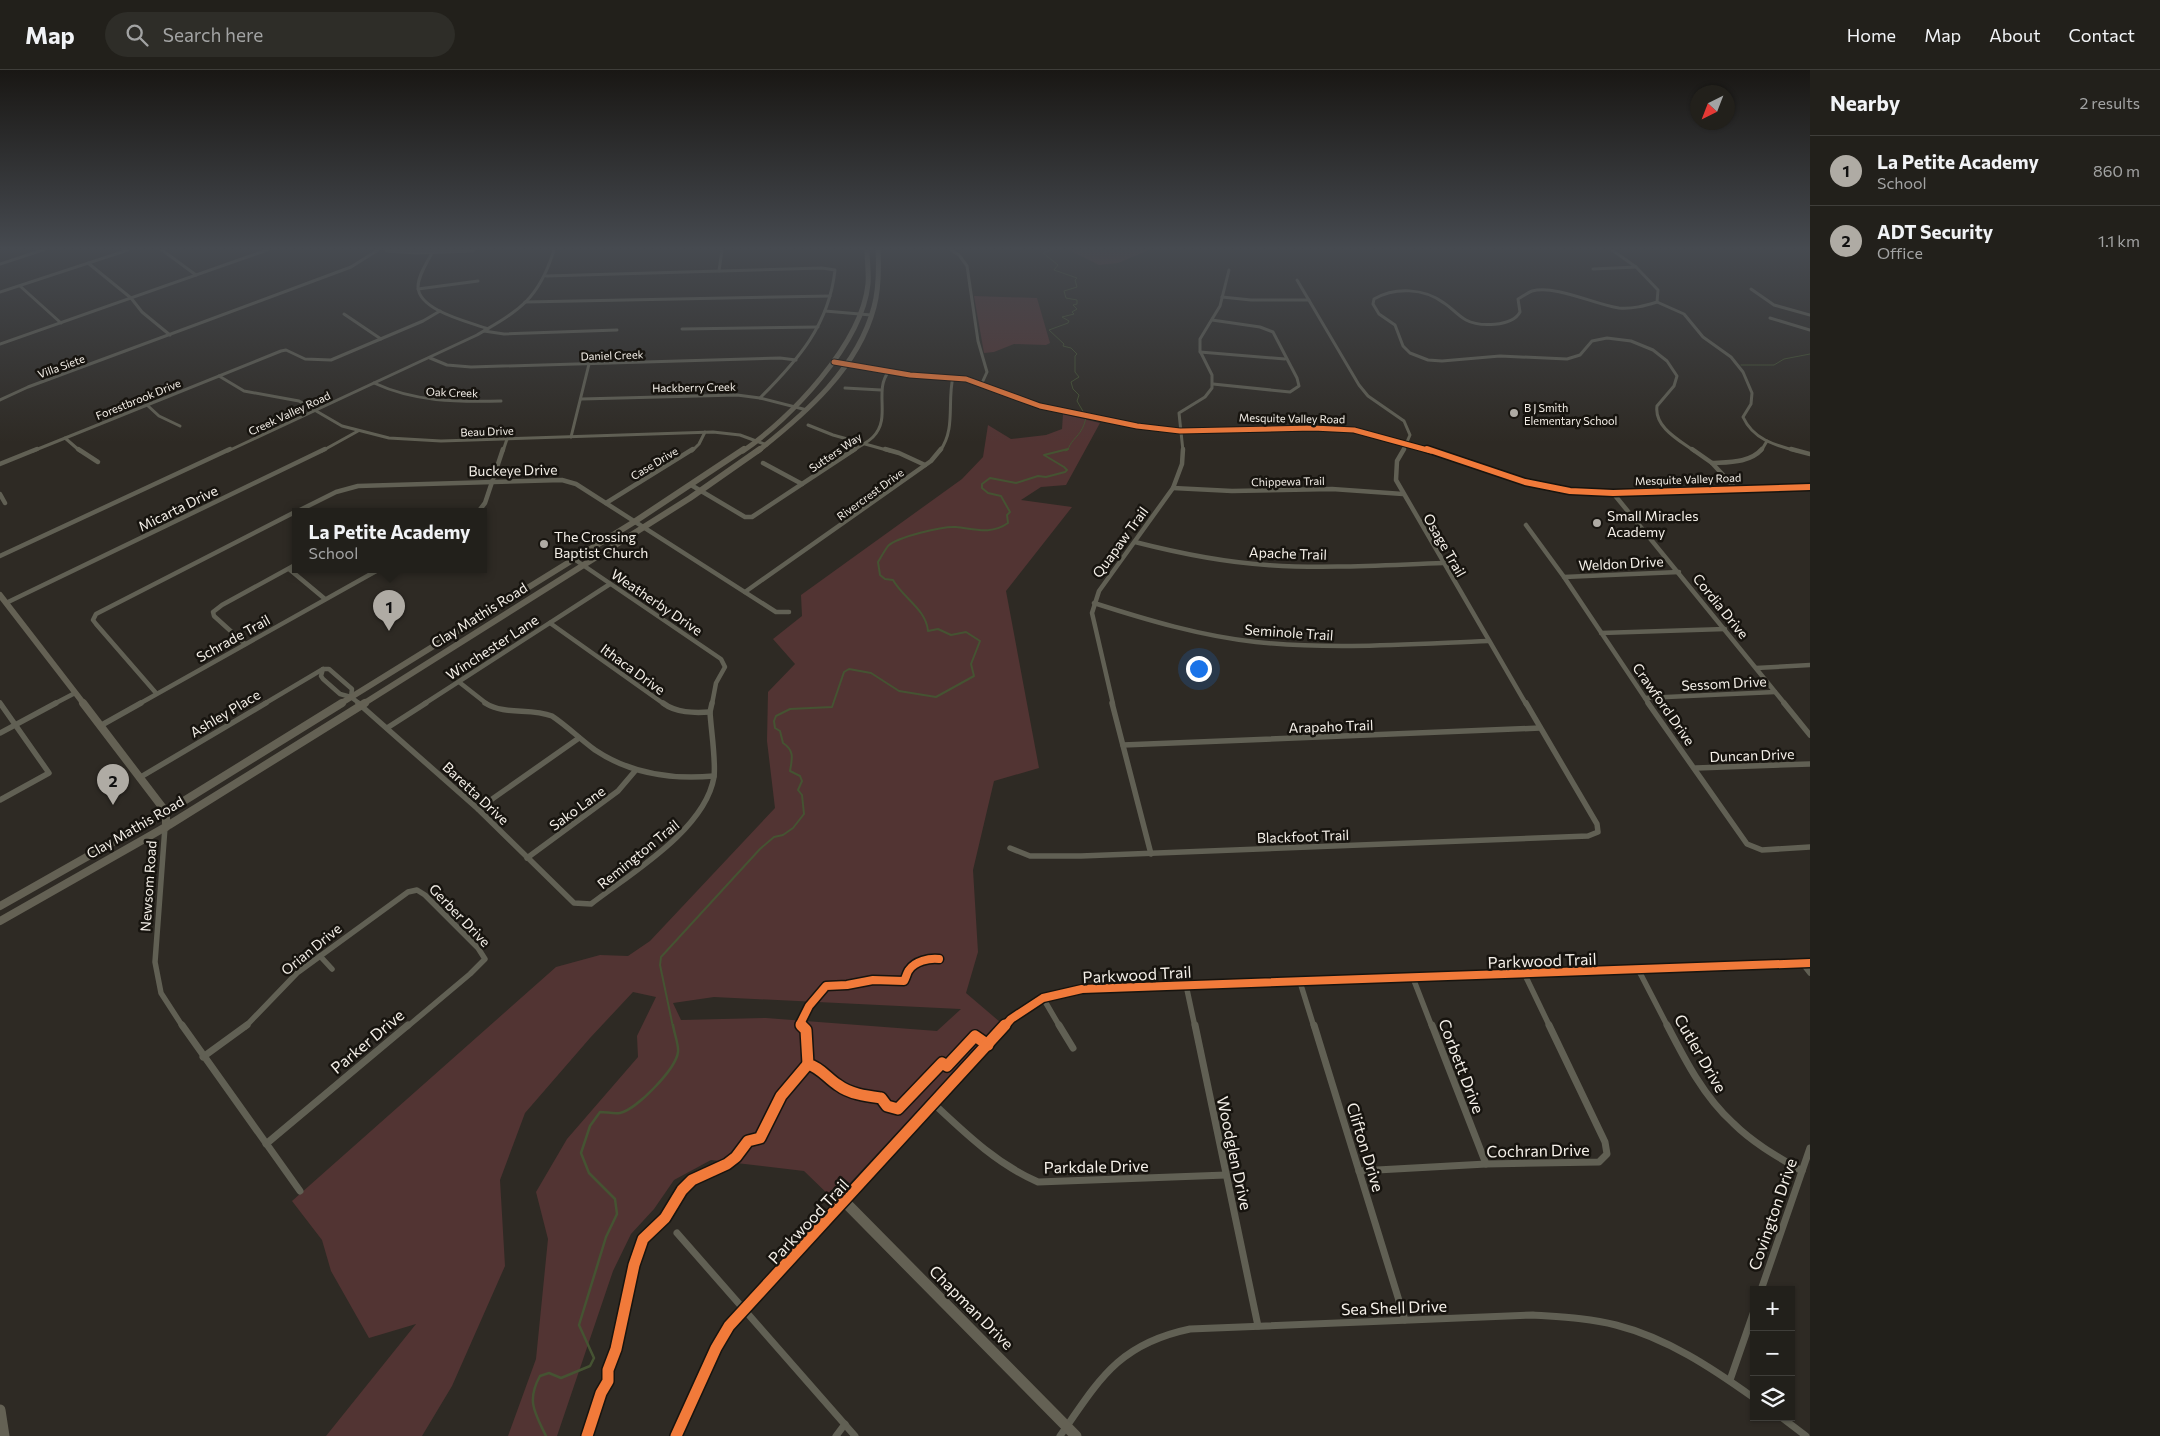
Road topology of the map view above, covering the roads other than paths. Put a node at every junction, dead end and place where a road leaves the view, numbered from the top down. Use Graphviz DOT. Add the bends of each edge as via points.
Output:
graph roads {
  1 [pos="51,314"];
  2 [pos="87,314"];
  3 [pos="144,314"];
  4 [pos="226,314"];
  5 [pos="344,314"];
  6 [pos="435,314"];
  7 [pos="447,314"];
  8 [pos="509,314"];
  9 [pos="824,314"];
  10 [pos="860,314"];
  11 [pos="974,314"];
  12 [pos="1216,314"];
  13 [pos="1317,314"];
  14 [pos="1379,314"];
  15 [pos="1458,314"];
  16 [pos="1520,314"];
  17 [pos="1683,314"];
  18 [pos="871,315"];
  19 [pos="1770,318"];
  20 [pos="1212,320"];
  21 [pos="61,323"];
  22 [pos="818,327"];
  23 [pos="682,329"];
  24 [pos="486,330"];
  25 [pos="617,330"];
  26 [pos="1810,330"];
  27 [pos="170,335"];
  28 [pos="380,339"];
  29 [pos="0,344"];
  30 [pos="1200,352"];
  31 [pos="430,358"];
  32 [pos="1285,359"];
  33 [pos="796,360"];
  34 [pos="834,362"];
  35 [pos="589,364"];
  36 [pos="847,364"];
  37 [pos="889,372"];
  38 [pos="219,376"];
  39 [pos="953,377"];
  40 [pos="374,383"];
  41 [pos="982,383"];
  42 [pos="1213,384"];
  43 [pos="845,388"];
  44 [pos="881,390"];
  45 [pos="760,398"];
  46 [pos="581,399"];
  47 [pos="0,400"];
  48 [pos="501,401"];
  49 [pos="147,405"];
  50 [pos="796,407"];
  51 [pos="806,410"];
  52 [pos="316,411"];
  53 [pos="808,425"];
  54 [pos="180,426"];
  55 [pos="1180,430"];
  56 [pos="358,431"];
  57 [pos="705,432"];
  58 [pos="571,437"];
  59 [pos="65,438"];
  60 [pos="507,439"];
  61 [pos="757,441"];
  62 [pos="1767,441"];
  63 [pos="865,443"];
  64 [pos="1408,443"];
  65 [pos="767,446"];
  66 [pos="1810,454"];
  67 [pos="98,462"];
  68 [pos="763,463"];
  69 [pos="1712,463"];
  70 [pos="0,464"];
  71 [pos="925,465"];
  72 [pos="493,481"];
  73 [pos="802,484"];
  74 [pos="691,485"];
  75 [pos="1810,487"];
  76 [pos="1173,488"];
  77 [pos="1736,489"];
  78 [pos="700,491"];
  79 [pos="1613,493"];
  80 [pos="0,494"];
  81 [pos="1403,494"];
  82 [pos="5,503"];
  83 [pos="606,503"];
  84 [pos="303,508"];
  85 [pos="481,508"];
  86 [pos="292,514"];
  87 [pos="634,522"];
  88 [pos="1526,525"];
  89 [pos="643,528"];
  90 [pos="1135,542"];
  91 [pos="0,556"];
  92 [pos="574,559"];
  93 [pos="1443,563"];
  94 [pos="584,566"];
  95 [pos="292,567"];
  96 [pos="289,569"];
  97 [pos="292,572"];
  98 [pos="1679,572"];
  99 [pos="294,573"];
  100 [pos="373,573"];
  101 [pos="1564,577"];
  102 [pos="610,584"];
  103 [pos="745,592"];
  104 [pos="0,595"];
  105 [pos="325,599"];
  106 [pos="6,603"];
  107 [pos="1094,604"];
  108 [pos="789,612"];
  109 [pos="550,623"];
  110 [pos="1725,629"];
  111 [pos="1601,633"];
  112 [pos="1488,640"];
  113 [pos="245,644"];
  114 [pos="428,649"];
  115 [pos="438,657"];
  116 [pos="1810,665"];
  117 [pos="725,667"];
  118 [pos="1756,668"];
  119 [pos="323,669"];
  120 [pos="340,679"];
  121 [pos="459,682"];
  122 [pos="330,686"];
  123 [pos="1775,692"];
  124 [pos="75,693"];
  125 [pos="156,693"];
  126 [pos="351,697"];
  127 [pos="1645,698"];
  128 [pos="0,703"];
  129 [pos="361,705"];
  130 [pos="710,712"];
  131 [pos="15,725"];
  132 [pos="100,726"];
  133 [pos="387,728"];
  134 [pos="1540,728"];
  135 [pos="0,733"];
  136 [pos="1810,735"];
  137 [pos="579,738"];
  138 [pos="1124,745"];
  139 [pos="1810,764"];
  140 [pos="1696,768"];
  141 [pos="635,771"];
  142 [pos="714,776"];
  143 [pos="139,778"];
  144 [pos="0,800"];
  145 [pos="478,809"];
  146 [pos="166,812"];
  147 [pos="166,827"];
  148 [pos="1598,832"];
  149 [pos="1810,847"];
  150 [pos="1010,848"];
  151 [pos="1151,854"];
  152 [pos="527,858"];
  153 [pos="418,890"];
  154 [pos="584,905"];
  155 [pos="0,906"];
  156 [pos="0,921"];
  157 [pos="320,956"];
  158 [pos="484,959"];
  159 [pos="1807,964"];
  160 [pos="332,969"];
  161 [pos="1639,971"];
  162 [pos="1810,973"];
  163 [pos="1525,975"];
  164 [pos="1413,978"];
  165 [pos="1300,982"];
  166 [pos="1186,985"];
  167 [pos="1044,998"];
  168 [pos="1073,1048"];
  169 [pos="203,1057"];
  170 [pos="934,1104"];
  171 [pos="266,1144"];
  172 [pos="1810,1148"];
  173 [pos="1486,1164"];
  174 [pos="1359,1171"];
  175 [pos="1802,1171"];
  176 [pos="1226,1176"];
  177 [pos="300,1191"];
  178 [pos="845,1202"];
  179 [pos="677,1233"];
  180 [pos="1762,1286"];
  181 [pos="744,1309"];
  182 [pos="1405,1320"];
  183 [pos="1750,1322"];
  184 [pos="1258,1326"];
  185 [pos="1730,1380"];
  186 [pos="1750,1395"];
  187 [pos="0,1410"];
  188 [pos="1785,1421"];
  189 [pos="845,1424"];
  190 [pos="1067,1426"];
  191 [pos="4,1436"];
  192 [pos="676,1436"];
  193 [pos="836,1436"];
  194 [pos="855,1436"];
  195 [pos="1060,1436"];
  196 [pos="1076,1436"];
  197 [pos="1806,1436"];
  1 -- 21 [label="street"];
  2 -- 21 [label="street"];
  3 -- 27 [label="street"];
  4 -- 27 [label="street, Villa Siete"];
  5 -- 28 [label="street"];
  6 -- 28 [label="street"];
  7 -- 24 [label="street"];
  8 -- 24 [label="street, Creek Valley Road"];
  9 -- 22 [label="street"];
  10 -- 18 [label="street"];
  10 -- 34 [label="street, Clay Mathis Road" via="848,342"];
  11 -- 41 [label="street" via="987,372"];
  12 -- 20 [label="street"];
  13 -- 64 [label="street" via="1359,385 1368,396 1404,421 1410,435"];
  14 -- 69 [label="street" via="1395,325 1403,346 1410,353 1428,360 1474,356 1558,360 1580,355 1598,338 1642,344 1667,360 1677,376 1674,387 1658,402 1658,418 1674,436"];
  15 -- 16 [label="street" via="1469,322 1491,323 1508,321"];
  17 -- 62 [label="street" via="1703,337 1730,357 1743,372 1752,393 1751,404 1743,416 1745,425"];
  18 -- 36 [label="street, Clay Mathis Road"];
  19 -- 26 [label="street"];
  20 -- 30 [label="street" via="1203,329 1198,343"];
  20 -- 32 [label="street" via="1273,332"];
  21 -- 29 [label="street"];
  22 -- 23 [label="street"];
  22 -- 33 [label="street"];
  24 -- 25 [label="street" via="504,334"];
  24 -- 31 [label="street, Creek Valley Road"];
  27 -- 47 [label="street, Villa Siete"];
  28 -- 38 [label="street, Forestbrook Drive" via="328,361 305,359 283,350"];
  30 -- 32 [label="street"];
  30 -- 42 [label="street" via="1214,377"];
  31 -- 35 [label="street, Daniel Creek" via="443,364 465,367"];
  31 -- 40 [label="street, Creek Valley Road"];
  32 -- 42 [label="street" via="1299,386 1290,392"];
  33 -- 35 [label="street, Daniel Creek"];
  33 -- 45 [label="street"];
  34 -- 36 [label="street, Mesquite Valley Road"];
  34 -- 50 [label="street, Clay Mathis Road"];
  35 -- 46 [label="street"];
  36 -- 37 [label="street, Mesquite Valley Road"];
  36 -- 51 [label="street, Clay Mathis Road"];
  37 -- 39 [label="street, Mesquite Valley Road"];
  37 -- 44 [label="street, Sutters Way" via="882,380"];
  38 -- 49 [label="street, Forestbrook Drive"];
  38 -- 52 [label="street, Beau Drive" via="244,391 299,401"];
  39 -- 41 [label="street, Mesquite Valley Road"];
  39 -- 71 [label="street, Rivercrest Drive" via="950,393 952,422 948,439"];
  40 -- 48 [label="street, Oak Creek" via="398,394 426,401"];
  40 -- 52 [label="street, Creek Valley Road"];
  41 -- 55 [label="street, Mesquite Valley Road" via="1020,400 1072,414"];
  42 -- 55 [label="street, Quapaw Trail" via="1209,394 1179,413"];
  43 -- 44 [label="street"];
  44 -- 63 [label="street, Sutters Way" via="882,419 876,433"];
  45 -- 46 [label="street, Hackberry Creek" via="723,394"];
  45 -- 50 [label="street, Hackberry Creek"];
  46 -- 58 [label="street"];
  49 -- 54 [label="street" via="159,416"];
  49 -- 59 [label="street, Forestbrook Drive"];
  50 -- 51 [label="street, Hackberry Creek"];
  50 -- 61 [label="street, Clay Mathis Road"];
  51 -- 65 [label="street, Clay Mathis Road"];
  52 -- 56 [label="street, Beau Drive"];
  52 -- 91 [label="street, Creek Valley Road"];
  53 -- 63 [label="street"];
  55 -- 64 [label="street, Mesquite Valley Road" via="1328,428 1369,433"];
  55 -- 76 [label="street, Quapaw Trail" via="1183,457"];
  56 -- 60 [label="street, Beau Drive" via="414,440"];
  56 -- 106 [label="street, Micarta Drive"];
  57 -- 58 [label="street, Beau Drive"];
  57 -- 61 [label="street, Beau Drive" via="732,434"];
  57 -- 83 [label="street, Case Drive" via="691,451"];
  58 -- 60 [label="street, Beau Drive"];
  59 -- 67 [label="street"];
  59 -- 70 [label="street, Forestbrook Drive"];
  60 -- 72 [label="street"];
  61 -- 65 [label="street, Beau Drive"];
  61 -- 74 [label="street, Clay Mathis Road"];
  62 -- 66 [label="street"];
  62 -- 69 [label="street" via="1760,452 1752,456"];
  63 -- 71 [label="street"];
  63 -- 73 [label="street, Sutters Way"];
  64 -- 79 [label="street, Mesquite Valley Road" via="1525,482 1570,491"];
  64 -- 81 [label="street, Osage Trail" via="1395,468 1396,480"];
  65 -- 78 [label="street, Clay Mathis Road"];
  68 -- 73 [label="street"];
  69 -- 77 [label="street"];
  71 -- 103 [label="street, Rivercrest Drive"];
  72 -- 83 [label="street, Buckeye Drive" via="562,480 576,484"];
  72 -- 84 [label="street, Buckeye Drive" via="353,487"];
  72 -- 85 [label="street"];
  73 -- 78 [label="street, Sutters Way" via="747,518"];
  74 -- 78 [label="street"];
  74 -- 87 [label="street, Clay Mathis Road"];
  75 -- 77 [label="street, Mesquite Valley Road"];
  76 -- 81 [label="street, Chippewa Trail" via="1232,491 1332,488"];
  76 -- 90 [label="street, Quapaw Trail"];
  77 -- 79 [label="street, Mesquite Valley Road"];
  78 -- 89 [label="street, Clay Mathis Road"];
  79 -- 98 [label="street, Cordia Drive"];
  80 -- 82 [label="street"];
  81 -- 93 [label="street, Osage Trail"];
  83 -- 87 [label="street, Buckeye Drive"];
  86 -- 125 [label="street, Buckeye Drive" via="96,614 93,620"];
  87 -- 89 [label="street, Buckeye Drive"];
  87 -- 92 [label="street, Clay Mathis Road"];
  88 -- 101 [label="street, Crawford Drive"];
  89 -- 94 [label="street, Clay Mathis Road"];
  89 -- 103 [label="street, Buckeye Drive"];
  90 -- 93 [label="street, Apache Trail" via="1210,559 1264,565"];
  90 -- 107 [label="street, Quapaw Trail" via="1099,591"];
  92 -- 94 [label="street, Weatherby Drive"];
  92 -- 114 [label="street, Clay Mathis Road"];
  93 -- 112 [label="street, Osage Trail"];
  94 -- 102 [label="street, Weatherby Drive"];
  94 -- 115 [label="street, Clay Mathis Road"];
  95 -- 96 [label="street"];
  96 -- 97 [label="street"];
  96 -- 113 [label="street" via="222,604 213,612"];
  98 -- 101 [label="street, Weldon Drive"];
  98 -- 110 [label="street, Cordia Drive"];
  99 -- 105 [label="street"];
  100 -- 105 [label="street, Schrade Trail"];
  101 -- 111 [label="street, Crawford Drive"];
  102 -- 109 [label="street, Winchester Lane"];
  102 -- 117 [label="street, Weatherby Drive" via="721,659"];
  103 -- 108 [label="street, Buckeye Drive" via="776,612"];
  104 -- 106 [label="street"];
  105 -- 113 [label="street, Schrade Trail"];
  106 -- 124 [label="street"];
  107 -- 112 [label="street, Seminole Trail" via="1173,627 1264,643 1343,646"];
  107 -- 138 [label="street, Quapaw Trail" via="1092,620"];
  109 -- 121 [label="street, Winchester Lane"];
  109 -- 130 [label="street, Ithaca Drive" via="671,709"];
  110 -- 111 [label="street"];
  110 -- 118 [label="street, Cordia Drive"];
  111 -- 127 [label="street, Crawford Drive"];
  112 -- 134 [label="street, Osage Trail"];
  113 -- 125 [label="street, Schrade Trail"];
  114 -- 115 [label="street"];
  114 -- 126 [label="street, Clay Mathis Road"];
  115 -- 129 [label="street, Clay Mathis Road"];
  116 -- 118 [label="street"];
  117 -- 130 [label="street, Remington Trail" via="712,694"];
  118 -- 123 [label="street, Cordia Drive"];
  119 -- 120 [label="street, Baretta Drive" via="329,669"];
  119 -- 122 [label="street" via="320,676"];
  119 -- 143 [label="street, Ashley Place"];
  120 -- 122 [label="street"];
  120 -- 126 [label="street, Baretta Drive" via="352,689"];
  121 -- 133 [label="street, Winchester Lane"];
  121 -- 137 [label="street" via="486,705 508,712 552,716"];
  122 -- 126 [label="street, Baretta Drive"];
  123 -- 127 [label="street, Sessom Drive"];
  123 -- 136 [label="street, Cordia Drive"];
  124 -- 131 [label="street"];
  124 -- 132 [label="street"];
  125 -- 132 [label="street, Schrade Trail"];
  126 -- 129 [label="street, Baretta Drive"];
  126 -- 146 [label="street, Clay Mathis Road"];
  127 -- 140 [label="street, Crawford Drive"];
  128 -- 131 [label="street"];
  129 -- 133 [label="street, Baretta Drive"];
  129 -- 147 [label="street, Clay Mathis Road"];
  130 -- 142 [label="street, Remington Trail"];
  131 -- 135 [label="street"];
  131 -- 144 [label="street" via="49,773"];
  132 -- 143 [label="street"];
  133 -- 145 [label="street, Baretta Drive"];
  134 -- 138 [label="street, Arapaho Trail"];
  134 -- 148 [label="street, Osage Trail" via="1597,824"];
  137 -- 141 [label="street" via="621,766"];
  137 -- 145 [label="street"];
  138 -- 151 [label="street, Quapaw Trail"];
  139 -- 140 [label="street, Duncan Drive"];
  140 -- 149 [label="street, Crawford Drive" via="1747,844 1762,850"];
  141 -- 142 [label="street" via="676,777"];
  141 -- 152 [label="street, Sako Lane" via="618,792"];
  142 -- 154 [label="street, Remington Trail" via="708,797 676,839 597,901"];
  143 -- 146 [label="street"];
  145 -- 152 [label="street, Baretta Drive"];
  146 -- 147 [label="street, Newsom Road"];
  146 -- 155 [label="street, Clay Mathis Road"];
  147 -- 156 [label="street, Clay Mathis Road"];
  147 -- 169 [label="street, Newsom Road" via="155,962 157,978 161,993"];
  148 -- 151 [label="street, Blackfoot Trail" via="1588,836"];
  150 -- 151 [label="street, Blackfoot Trail" via="1030,856"];
  152 -- 154 [label="street, Baretta Drive" via="574,903"];
  153 -- 157 [label="street, Orian Drive" via="398,898"];
  153 -- 158 [label="street, Gerber Drive" via="478,948"];
  157 -- 160 [label="street"];
  157 -- 169 [label="street, Orian Drive" via="297,973 250,1023"];
  158 -- 171 [label="street, Parker Drive"];
  159 -- 161 [label="street, Parkwood Trail"];
  159 -- 162 [label="street"];
  161 -- 163 [label="street, Parkwood Trail"];
  161 -- 175 [label="street, Cutler Drive" via="1715,1105 1745,1134"];
  163 -- 164 [label="street, Parkwood Trail"];
  163 -- 173 [label="street, Cochran Drive" via="1605,1142 1607,1154 1599,1162"];
  164 -- 165 [label="street, Parkwood Trail"];
  164 -- 173 [label="street, Corbett Drive"];
  165 -- 166 [label="street, Parkwood Trail"];
  165 -- 174 [label="street, Clifton Drive"];
  166 -- 167 [label="street, Parkwood Trail" via="1082,990"];
  166 -- 176 [label="street, Woodglen Drive"];
  167 -- 168 [label="street"];
  167 -- 170 [label="street, Parkwood Trail" via="1011,1019"];
  169 -- 171 [label="street, Newsom Road"];
  170 -- 176 [label="street, Parkdale Drive" via="996,1159 1014,1172 1038,1182"];
  170 -- 178 [label="street, Parkwood Trail"];
  171 -- 177 [label="street, Newsom Road"];
  172 -- 175 [label="street, Covington Drive"];
  173 -- 174 [label="street, Cochran Drive"];
  174 -- 182 [label="street, Clifton Drive"];
  175 -- 180 [label="street, Covington Drive"];
  176 -- 184 [label="street, Woodglen Drive"];
  178 -- 181 [label="street, Parkwood Trail"];
  178 -- 190 [label="street, Chapman Drive"];
  179 -- 181 [label="street"];
  181 -- 189 [label="street"];
  181 -- 192 [label="street, Parkwood Trail" via="716,1348"];
  182 -- 184 [label="street, Sea Shell Drive"];
  182 -- 185 [label="street, Sea Shell Drive" via="1533,1315 1576,1318 1627,1328 1680,1351"];
  183 -- 185 [label="street"];
  184 -- 190 [label="street, Sea Shell Drive" via="1190,1329 1159,1336 1130,1351 1112,1368"];
  185 -- 186 [label="street, Sea Shell Drive"];
  187 -- 191 [label="street"];
  188 -- 197 [label="street"];
  189 -- 193 [label="street"];
  189 -- 194 [label="street"];
  190 -- 195 [label="street, Sea Shell Drive"];
  190 -- 196 [label="street, Chapman Drive"];
}
